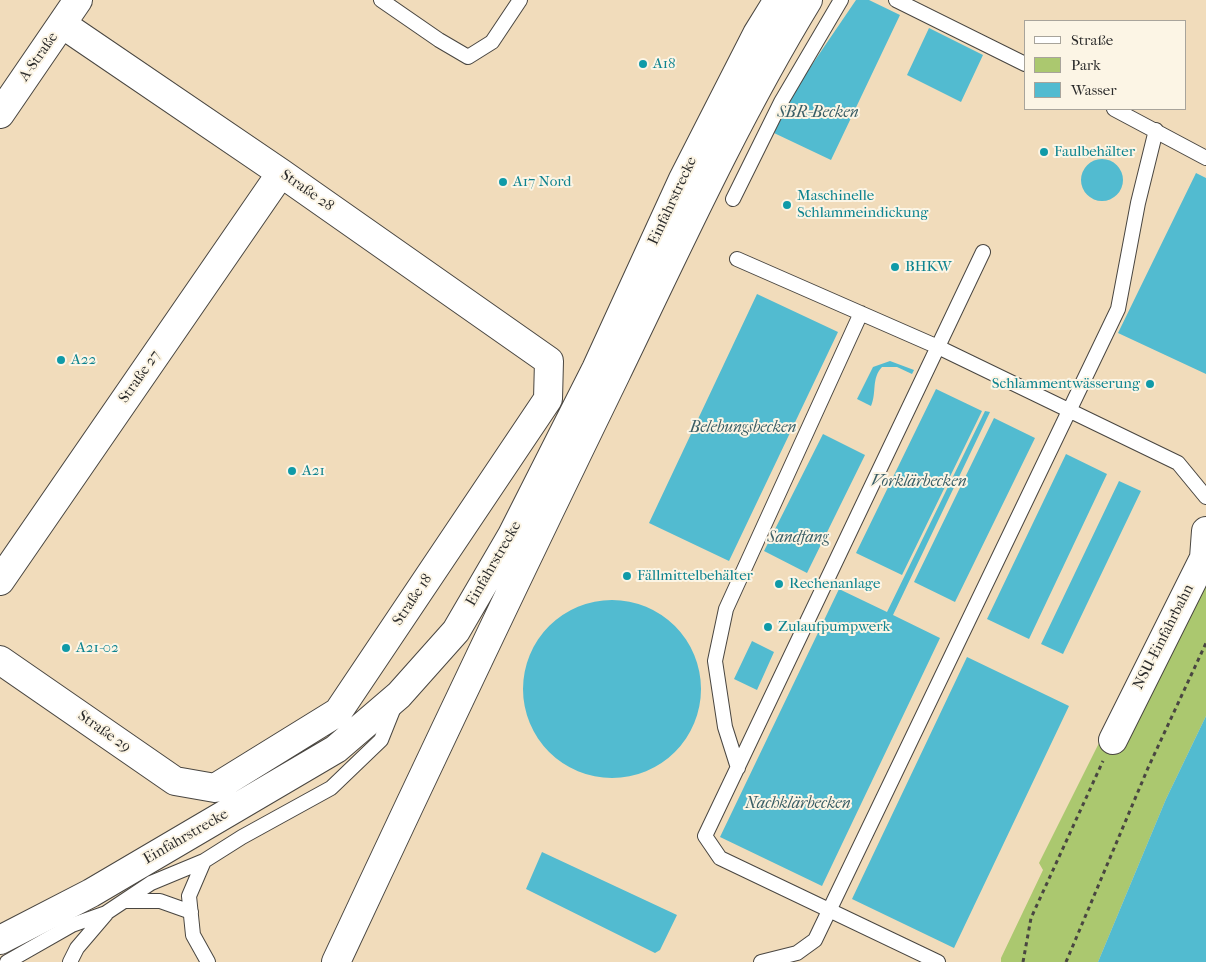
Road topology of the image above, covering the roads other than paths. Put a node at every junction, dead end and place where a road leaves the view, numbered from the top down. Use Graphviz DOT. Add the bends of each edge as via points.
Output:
graph roads {
  1 [pos="78,0"];
  2 [pos="381,0"];
  3 [pos="520,0"];
  4 [pos="778,0"];
  5 [pos="808,0"];
  6 [pos="842,0"];
  7 [pos="896,0"];
  8 [pos="62,24"];
  9 [pos="1024,64"];
  10 [pos="1116,110"];
  11 [pos="0,114"];
  12 [pos="1156,130"];
  13 [pos="1206,158"];
  14 [pos="281,173"];
  15 [pos="734,199"];
  16 [pos="983,252"];
  17 [pos="737,259"];
  18 [pos="861,314"];
  19 [pos="938,347"];
  20 [pos="549,361"];
  21 [pos="1068,410"];
  22 [pos="1206,497"];
  23 [pos="1206,531"];
  24 [pos="0,581"];
  25 [pos="0,660"];
  26 [pos="399,696"];
  27 [pos="1113,740"];
  28 [pos="738,768"];
  29 [pos="215,788"];
  30 [pos="204,861"];
  31 [pos="126,901"];
  32 [pos="829,910"];
  33 [pos="191,912"];
  34 [pos="106,913"];
  35 [pos="0,940"];
  36 [pos="335,958"];
  37 [pos="7,962"];
  38 [pos="70,962"];
  39 [pos="208,962"];
  40 [pos="761,962"];
  41 [pos="938,962"];
  1 -- 8 [label="street, A-Straße"];
  2 -- 3 [label="lane" via="468,57 492,42"];
  4 -- 26 [label="street, Einfahrstrecke" via="757,34 683,179 596,369 512,535 456,631"];
  5 -- 36 [label="street, Einfahrstrecke" via="720,159"];
  6 -- 15 [label="lane" via="781,102"];
  7 -- 9 [label="lane"];
  8 -- 11 [label="street, A-Straße"];
  8 -- 14 [label="street, Straße 28"];
  10 -- 12 [label="lane"];
  12 -- 13 [label="lane"];
  12 -- 21 [label="lane" via="1118,309"];
  14 -- 20 [label="street, Straße 28"];
  14 -- 24 [label="street, Straße 27"];
  16 -- 19 [label="lane"];
  17 -- 18 [label="lane"];
  18 -- 19 [label="lane"];
  18 -- 28 [label="lane" via="726,609 715,661 725,727"];
  19 -- 21 [label="lane"];
  19 -- 28 [label="lane"];
  20 -- 29 [label="street, Straße 18" via="548,399 338,712"];
  21 -- 22 [label="lane" via="1178,463"];
  21 -- 32 [label="lane"];
  23 -- 27 [label="street, NSU-Einfahrbahn" via="1204,558"];
  25 -- 29 [label="street, Straße 29" via="175,781"];
  26 -- 30 [label="lane" via="381,740 331,788"];
  26 -- 35 [label="street, Einfahrstrecke" via="336,749 91,893"];
  28 -- 32 [label="lane" via="705,836 720,858"];
  30 -- 31 [label="lane" via="150,883"];
  30 -- 33 [label="lane" via="189,896"];
  31 -- 33 [label="lane" via="160,901"];
  31 -- 34 [label="lane"];
  32 -- 40 [label="lane" via="814,940 797,953"];
  32 -- 41 [label="lane"];
  33 -- 39 [label="lane" via="193,935"];
  34 -- 37 [label="lane" via="72,925"];
  34 -- 38 [label="lane" via="77,948"];
}
